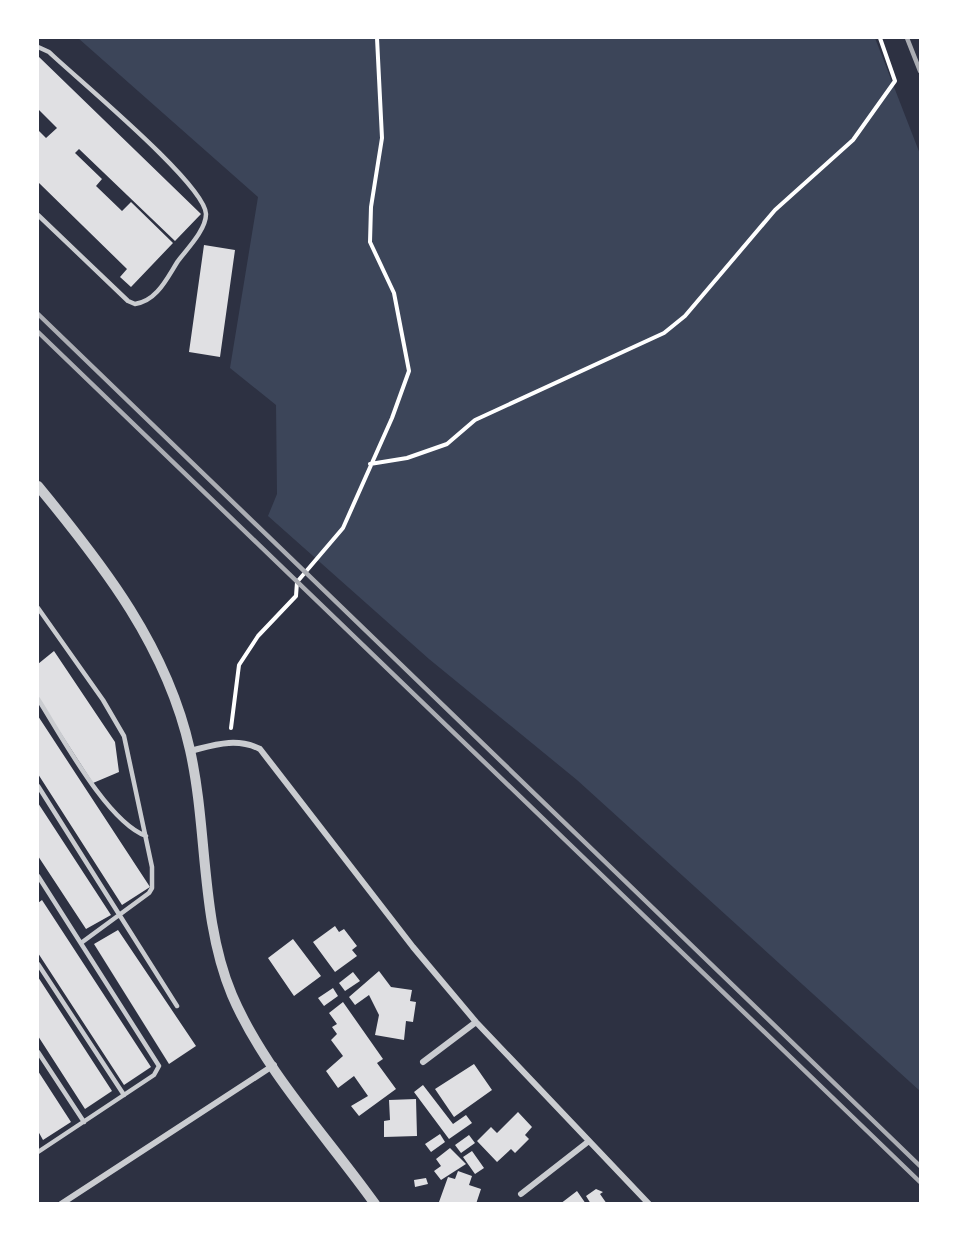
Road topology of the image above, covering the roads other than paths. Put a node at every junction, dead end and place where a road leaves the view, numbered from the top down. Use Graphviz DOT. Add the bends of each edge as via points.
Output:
graph roads {
  1 [pos="38,47"];
  2 [pos="38,215"];
  3 [pos="38,486"];
  4 [pos="38,608"];
  5 [pos="38,699"];
  6 [pos="190,751"];
  7 [pos="38,786"];
  8 [pos="146,836"];
  9 [pos="38,876"];
  10 [pos="121,915"];
  11 [pos="81,943"];
  12 [pos="38,964"];
  13 [pos="177,1006"];
  14 [pos="476,1022"];
  15 [pos="38,1052"];
  16 [pos="423,1062"];
  17 [pos="273,1065"];
  18 [pos="124,1095"];
  19 [pos="84,1122"];
  20 [pos="589,1141"];
  21 [pos="38,1142"];
  22 [pos="40,1151"];
  23 [pos="520,1194"];
  24 [pos="61,1203"];
  25 [pos="375,1203"];
  26 [pos="649,1203"];
  1 -- 2 [label="lane" via="49,52 180,173 200,197 206,213 202,227 152,298 135,304"];
  3 -- 6 [label="street" via="91,550 135,615 169,685"];
  4 -- 8 [label="lane" via="124,736"];
  5 -- 8 [label="lane" via="115,814 135,832"];
  6 -- 14 [label="street" via="230,742 260,749"];
  6 -- 17 [label="street" via="222,965 244,1019"];
  7 -- 10 [label="lane"];
  8 -- 10 [label="lane" via="152,888 143,900"];
  9 -- 11 [label="lane"];
  10 -- 11 [label="lane"];
  10 -- 13 [label="lane"];
  11 -- 18 [label="lane" via="158,1062 156,1073"];
  12 -- 18 [label="lane"];
  14 -- 16 [label="street"];
  14 -- 20 [label="street"];
  15 -- 19 [label="lane"];
  17 -- 24 [label="street"];
  17 -- 25 [label="street"];
  18 -- 19 [label="lane"];
  19 -- 22 [label="lane"];
  20 -- 23 [label="street"];
  20 -- 26 [label="street"];
  21 -- 22 [label="lane"];
}
